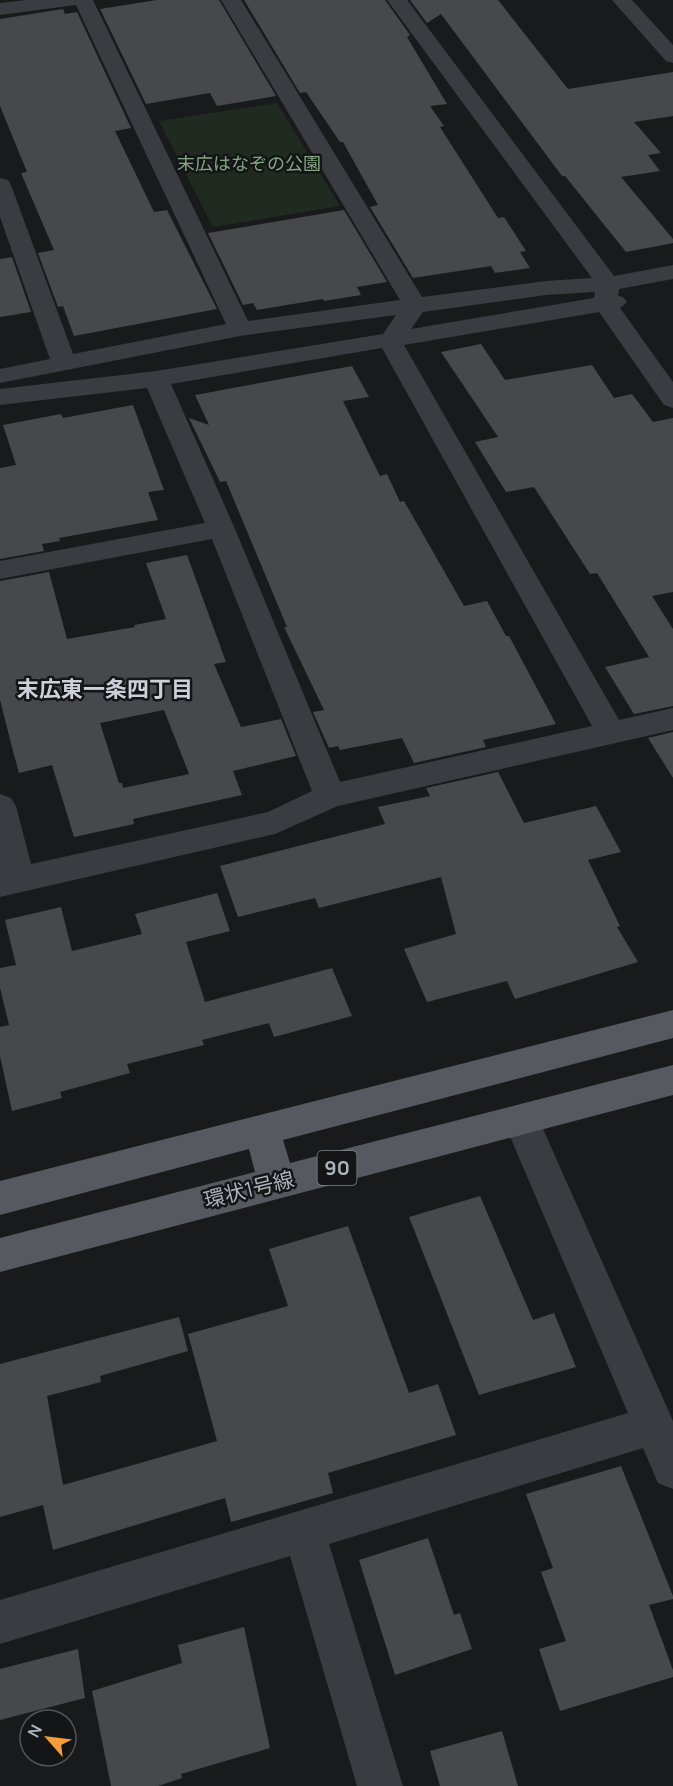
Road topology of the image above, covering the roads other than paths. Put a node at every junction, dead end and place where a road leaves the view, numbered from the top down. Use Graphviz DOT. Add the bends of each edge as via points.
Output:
graph roads {
  1 [pos="73,0"];
  2 [pos="82,0"];
  3 [pos="231,0"];
  4 [pos="397,0"];
  5 [pos="622,0"];
  6 [pos="0,9"];
  7 [pos="673,57"];
  8 [pos="0,185"];
  9 [pos="673,272"];
  10 [pos="673,292"];
  11 [pos="606,294"];
  12 [pos="416,306"];
  13 [pos="240,329"];
  14 [pos="390,341"];
  15 [pos="64,364"];
  16 [pos="0,376"];
  17 [pos="156,379"];
  18 [pos="0,397"];
  19 [pos="673,400"];
  20 [pos="221,529"];
  21 [pos="0,570"];
  22 [pos="673,719"];
  23 [pos="611,734"];
  24 [pos="330,796"];
  25 [pos="0,806"];
  26 [pos="10,882"];
  27 [pos="673,1024"];
  28 [pos="673,1080"];
  29 [pos="521,1120"];
  30 [pos="262,1130"];
  31 [pos="277,1183"];
  32 [pos="0,1198"];
  33 [pos="0,1255"];
  34 [pos="654,1425"];
  35 [pos="673,1469"];
  36 [pos="304,1531"];
  37 [pos="0,1622"];
  38 [pos="380,1786"];
  1 -- 6 [label="street"];
  2 -- 13 [label="street"];
  3 -- 12 [label="street"];
  4 -- 11 [label="street"];
  5 -- 7 [label="street"];
  8 -- 15 [label="street"];
  9 -- 11 [label="street"];
  10 -- 11 [label="street"];
  11 -- 12 [label="street" via="546,288"];
  11 -- 14 [label="street"];
  11 -- 19 [label="street"];
  12 -- 13 [label="street"];
  12 -- 14 [label="street"];
  13 -- 15 [label="street"];
  14 -- 17 [label="street"];
  14 -- 23 [label="street"];
  15 -- 16 [label="street"];
  17 -- 18 [label="street"];
  17 -- 20 [label="street"];
  20 -- 21 [label="street"];
  20 -- 24 [label="street"];
  22 -- 23 [label="street"];
  23 -- 24 [label="street"];
  24 -- 26 [label="street" via="275,822"];
  25 -- 26 [label="street"];
  27 -- 30 [label="main road"];
  28 -- 29 [label="main road, 環状1号線 / 90"];
  29 -- 31 [label="main road, 環状1号線 / 90"];
  29 -- 34 [label="street"];
  30 -- 31 [label="main road"];
  30 -- 32 [label="main road"];
  31 -- 33 [label="main road, 環状1号線 / 90"];
  34 -- 35 [label="street"];
  34 -- 36 [label="street"];
  36 -- 37 [label="street"];
  36 -- 38 [label="street"];
}
